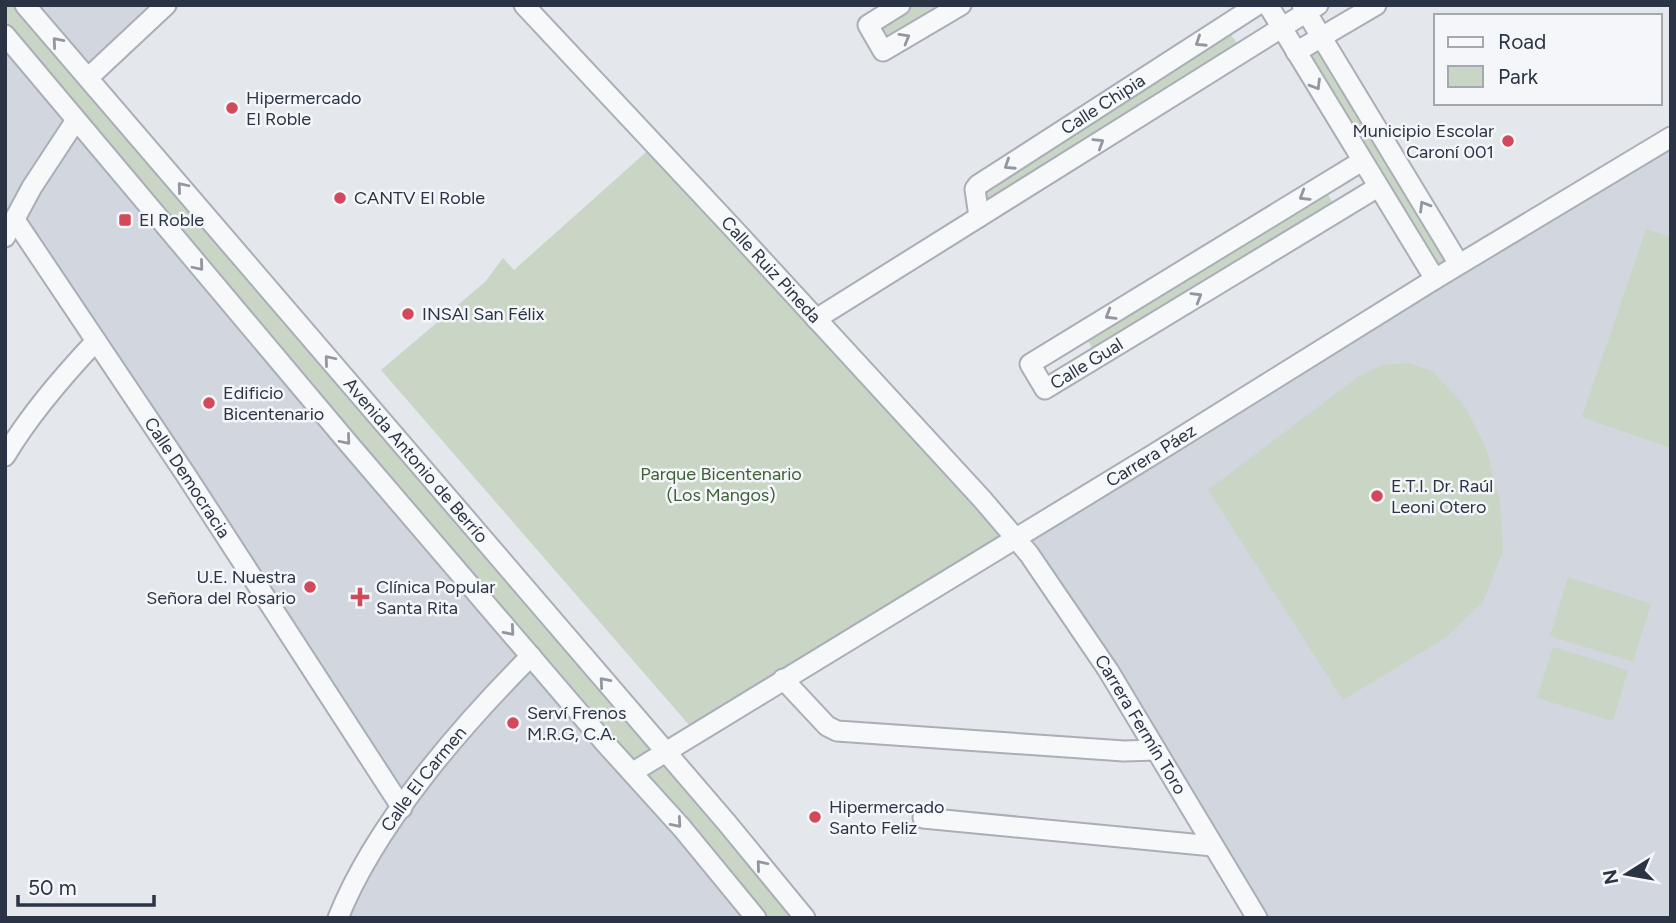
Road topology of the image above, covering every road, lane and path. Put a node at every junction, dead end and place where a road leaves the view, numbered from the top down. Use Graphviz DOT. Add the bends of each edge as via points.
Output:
graph roads {
  1 [pos="25,5"];
  2 [pos="166,5"];
  3 [pos="524,5"];
  4 [pos="900,5"];
  5 [pos="961,5"];
  6 [pos="1257,5"];
  7 [pos="1268,5"];
  8 [pos="1376,5"];
  9 [pos="1308,8"];
  10 [pos="1281,27"];
  11 [pos="5,35"];
  12 [pos="1321,37"];
  13 [pos="13,52"];
  14 [pos="1296,52"];
  15 [pos="88,78"];
  16 [pos="76,120"];
  17 [pos="1671,137"];
  18 [pos="1362,161"];
  19 [pos="1378,187"];
  20 [pos="979,217"];
  21 [pos="15,220"];
  22 [pos="5,237"];
  23 [pos="1460,264"];
  24 [pos="1434,279"];
  25 [pos="816,319"];
  26 [pos="96,341"];
  27 [pos="5,456"];
  28 [pos="1015,538"];
  29 [pos="531,656"];
  30 [pos="783,679"];
  31 [pos="1156,750"];
  32 [pos="665,752"];
  33 [pos="632,772"];
  34 [pos="402,808"];
  35 [pos="923,818"];
  36 [pos="1213,846"];
  37 [pos="753,917"];
  38 [pos="338,918"];
  39 [pos="805,918"];
  40 [pos="1257,918"];
  15 -- 1 [label="street, Avenida Antonio de Berrío, one-way"];
  2 -- 15 [label="street"];
  3 -- 25 [label="street, Calle Ruiz Pineda"];
  4 -- 5 [label="street, one-way" via="868,24 883,51"];
  6 -- 20 [label="street, Calle Chipia, one-way" via="978,185"];
  7 -- 10 [label="street"];
  8 -- 12 [label="street"];
  9 -- 10 [label="street, Calle Chipia"];
  9 -- 12 [label="street"];
  10 -- 14 [label="street"];
  20 -- 10 [label="street, Calle Chipia, one-way"];
  11 -- 13 [label="street"];
  12 -- 14 [label="street"];
  23 -- 12 [label="street, one-way"];
  13 -- 16 [label="street"];
  14 -- 18 [label="street, one-way"];
  32 -- 15 [label="street, Avenida Antonio de Berrío, one-way"];
  16 -- 21 [label="street"];
  16 -- 29 [label="street, one-way"];
  17 -- 23 [label="street, Carrera Páez"];
  18 -- 19 [label="street"];
  18 -- 19 [label="street, Calle Gual, one-way" via="1030,364 1045,389"];
  19 -- 24 [label="street"];
  20 -- 25 [label="street, Calle Chipia"];
  21 -- 22 [label="street"];
  21 -- 26 [label="street, Calle Democracia"];
  23 -- 24 [label="street, Carrera Páez"];
  24 -- 28 [label="street, Carrera Páez"];
  25 -- 28 [label="street, Calle Ruiz Pineda"];
  26 -- 27 [label="street" via="34,413"];
  26 -- 34 [label="street, Calle Democracia"];
  28 -- 30 [label="street, Carrera Páez"];
  28 -- 31 [label="street, Carrera Fermín Toro" via="1061,600"];
  29 -- 33 [label="street"];
  29 -- 34 [label="street, Calle El Carmen" via="483,704"];
  30 -- 31 [label="street" via="837,731"];
  30 -- 32 [label="street, Carrera Páez"];
  31 -- 36 [label="street, Carrera Fermín Toro"];
  32 -- 33 [label="street, Carrera Páez"];
  39 -- 32 [label="street, Avenida Antonio de Berrío, one-way"];
  33 -- 37 [label="street, one-way"];
  34 -- 38 [label="street, Calle El Carmen" via="361,870"];
  35 -- 36 [label="street"];
  36 -- 40 [label="street, Carrera Fermín Toro"];
}
